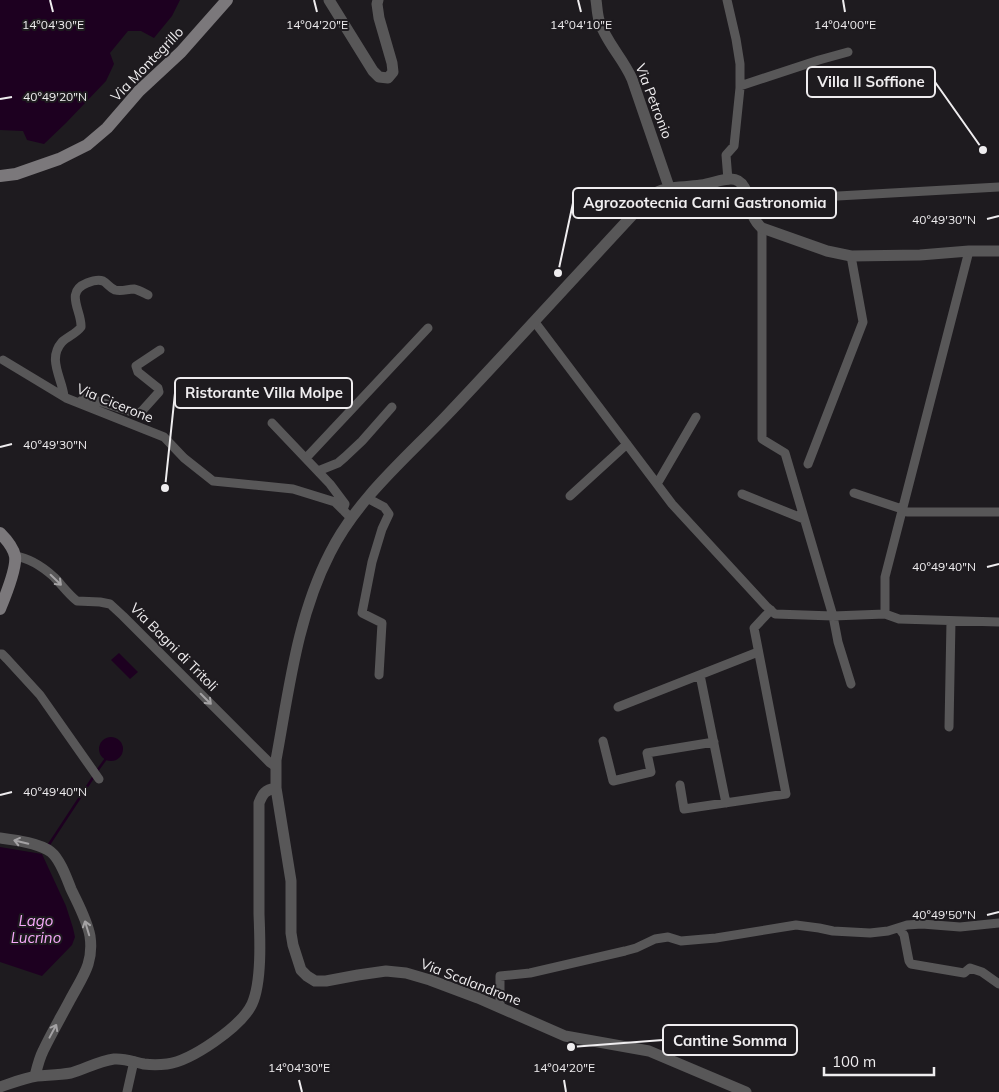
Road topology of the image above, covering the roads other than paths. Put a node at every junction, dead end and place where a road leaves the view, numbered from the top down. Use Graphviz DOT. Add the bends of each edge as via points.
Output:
graph roads {
  1 [pos="227,0"];
  2 [pos="329,0"];
  3 [pos="378,0"];
  4 [pos="596,0"];
  5 [pos="727,0"];
  6 [pos="848,52"];
  7 [pos="740,86"];
  8 [pos="0,176"];
  9 [pos="728,180"];
  10 [pos="669,187"];
  11 [pos="999,187"];
  12 [pos="749,201"];
  13 [pos="762,228"];
  14 [pos="969,251"];
  15 [pos="999,251"];
  16 [pos="851,256"];
  17 [pos="148,295"];
  18 [pos="534,320"];
  19 [pos="428,328"];
  20 [pos="160,350"];
  21 [pos="3,360"];
  22 [pos="64,396"];
  23 [pos="79,403"];
  24 [pos="392,407"];
  25 [pos="696,417"];
  26 [pos="272,423"];
  27 [pos="627,444"];
  28 [pos="306,458"];
  29 [pos="808,464"];
  30 [pos="318,471"];
  31 [pos="657,484"];
  32 [pos="854,493"];
  33 [pos="742,494"];
  34 [pos="570,496"];
  35 [pos="367,498"];
  36 [pos="902,509"];
  37 [pos="999,512"];
  38 [pos="347,514"];
  39 [pos="804,519"];
  40 [pos="4,537"];
  41 [pos="14,556"];
  42 [pos="0,609"];
  43 [pos="771,610"];
  44 [pos="885,614"];
  45 [pos="833,616"];
  46 [pos="951,621"];
  47 [pos="999,622"];
  48 [pos="758,652"];
  49 [pos="0,654"];
  50 [pos="379,675"];
  51 [pos="700,675"];
  52 [pos="852,684"];
  53 [pos="618,707"];
  54 [pos="949,727"];
  55 [pos="603,741"];
  56 [pos="714,742"];
  57 [pos="276,767"];
  58 [pos="96,775"];
  59 [pos="680,785"];
  60 [pos="276,788"];
  61 [pos="726,803"];
  62 [pos="0,838"];
  63 [pos="999,923"];
  64 [pos="899,928"];
  65 [pos="999,984"];
  66 [pos="500,1008"];
  67 [pos="134,1061"];
  68 [pos="35,1076"];
  69 [pos="0,1087"];
  70 [pos="127,1092"];
  71 [pos="746,1092"];
  1 -- 8 [label="main road, Via Montegrillo" via="181,52 87,145 59,159 16,174"];
  2 -- 3 [label="street" via="373,71 379,77 388,78 393,72 392,63"];
  4 -- 10 [label="street, Via Petronio" via="602,29 632,79"];
  5 -- 7 [label="street" via="740,64"];
  6 -- 7 [label="street"];
  7 -- 9 [label="street" via="734,146 726,155"];
  9 -- 10 [label="street"];
  9 -- 12 [label="street" via="739,182"];
  10 -- 18 [label="street" via="652,194"];
  11 -- 12 [label="street"];
  12 -- 13 [label="street" via="753,218"];
  13 -- 16 [label="street"];
  13 -- 39 [label="street" via="762,439 785,453"];
  14 -- 15 [label="street"];
  14 -- 16 [label="street"];
  14 -- 36 [label="street"];
  16 -- 29 [label="street" via="863,322"];
  17 -- 22 [label="street" via="134,289 112,289 100,280 82,285 75,296 81,327 66,338 56,353"];
  18 -- 27 [label="street"];
  18 -- 35 [label="street"];
  19 -- 28 [label="street"];
  20 -- 23 [label="street" via="136,366 159,392 142,412 135,413 85,397"];
  21 -- 22 [label="street, Via Cicerone"];
  22 -- 23 [label="street, Via Cicerone"];
  23 -- 38 [label="street, Via Cicerone" via="164,437 213,481 293,490 335,502"];
  24 -- 30 [label="street" via="346,457"];
  25 -- 31 [label="street"];
  26 -- 28 [label="street"];
  27 -- 31 [label="street"];
  27 -- 34 [label="street"];
  28 -- 30 [label="street"];
  30 -- 38 [label="street" via="345,504"];
  31 -- 43 [label="street"];
  32 -- 36 [label="street"];
  33 -- 39 [label="street"];
  35 -- 38 [label="street"];
  35 -- 50 [label="street" via="384,507 389,514 372,562 362,613 382,623"];
  36 -- 37 [label="street" via="907,512"];
  36 -- 44 [label="street" via="885,577"];
  38 -- 57 [label="street" via="313,590 299,637"];
  39 -- 45 [label="street"];
  40 -- 41 [label="main road"];
  41 -- 42 [label="main road"];
  41 -- 57 [label="street, Via Bagni di Tritoli, one-way" via="46,571 77,600 110,604"];
  43 -- 45 [label="street" via="775,614"];
  43 -- 48 [label="street" via="754,628"];
  44 -- 45 [label="street"];
  44 -- 46 [label="street" via="899,619"];
  45 -- 52 [label="street"];
  46 -- 47 [label="street"];
  46 -- 54 [label="street"];
  48 -- 51 [label="street"];
  48 -- 61 [label="street" via="786,794"];
  49 -- 58 [label="street" via="40,695"];
  51 -- 53 [label="street"];
  51 -- 56 [label="street"];
  55 -- 56 [label="street" via="613,781 651,772 647,753"];
  56 -- 61 [label="street"];
  57 -- 60 [label="street"];
  59 -- 61 [label="street" via="684,809"];
  60 -- 66 [label="street, Via Scalandrone" via="291,881 291,933 301,970 307,976 326,981 386,971 406,973"];
  60 -- 67 [label="street" via="268,789 259,803 260,945 252,1004 234,1025 192,1055 167,1064"];
  68 -- 62 [label="street, one-way" via="42,1053 84,976 90,958 90,935 56,857 47,850"];
  63 -- 64 [label="street" via="960,927 922,924"];
  64 -- 65 [label="street" via="912,964 964,973 970,968"];
  64 -- 66 [label="street" via="870,933 796,925 716,938 655,939 636,948 530,974 500,976"];
  66 -- 71 [label="street, Via Scalandrone" via="565,1036 649,1051"];
  67 -- 68 [label="street" via="116,1059 70,1073"];
  67 -- 70 [label="street"];
  68 -- 69 [label="street"];
}
